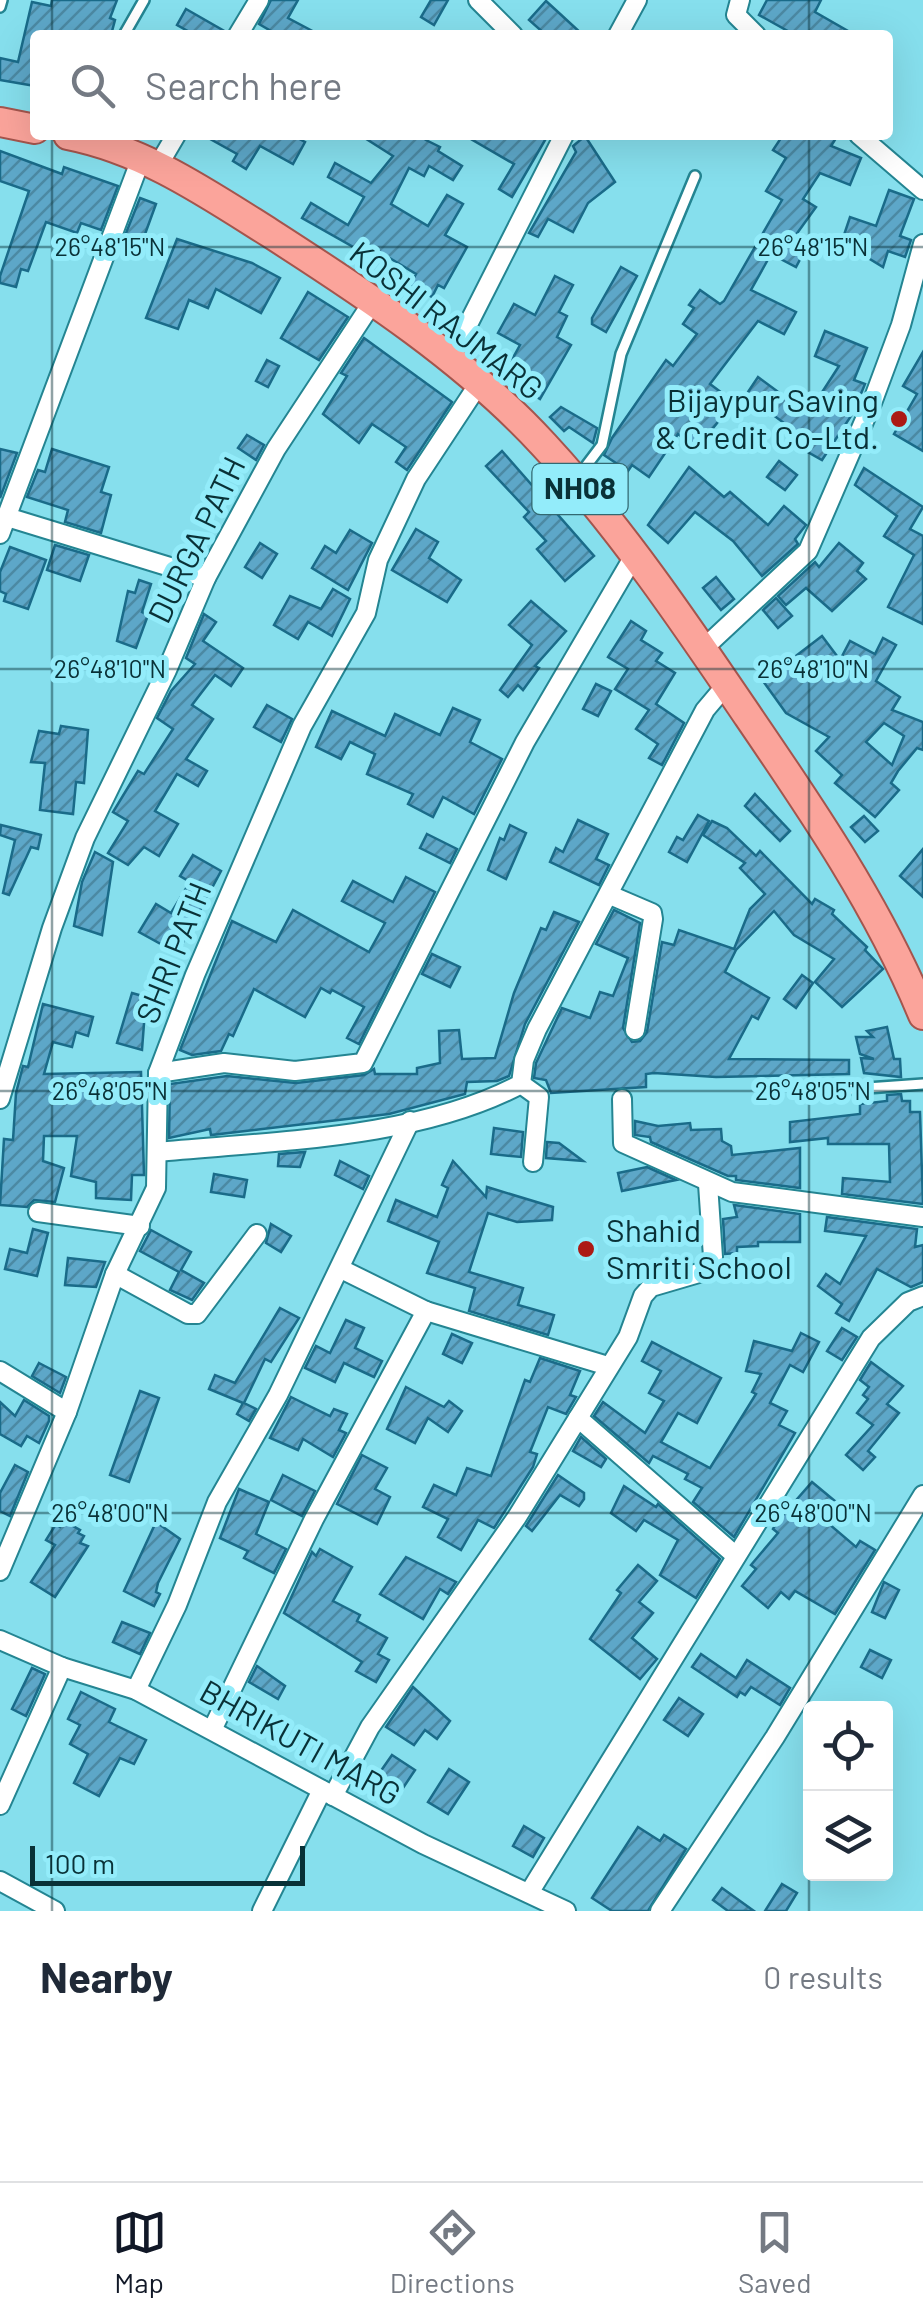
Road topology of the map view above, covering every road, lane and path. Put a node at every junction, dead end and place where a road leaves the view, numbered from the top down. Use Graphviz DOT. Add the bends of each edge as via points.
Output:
graph roads {
  1 [pos="144,0"];
  2 [pos="259,0"];
  3 [pos="478,0"];
  4 [pos="637,0"];
  5 [pos="740,0"];
  6 [pos="127,30"];
  7 [pos="241,30"];
  8 [pos="508,30"];
  9 [pos="621,30"];
  10 [pos="751,30"];
  11 [pos="0,122"];
  12 [pos="30,128"];
  13 [pos="89,140"];
  14 [pos="171,140"];
  15 [pos="561,140"];
  16 [pos="866,140"];
  17 [pos="150,160"];
  18 [pos="695,176"];
  19 [pos="923,190"];
  20 [pos="923,244"];
  21 [pos="372,302"];
  22 [pos="450,360"];
  23 [pos="478,384"];
  24 [pos="574,482"];
  25 [pos="3,525"];
  26 [pos="634,556"];
  27 [pos="206,578"];
  28 [pos="704,648"];
  29 [pos="727,684"];
  30 [pos="610,895"];
  31 [pos="923,1015"];
  32 [pos="635,1030"];
  33 [pos="4,1061"];
  34 [pos="158,1073"];
  35 [pos="521,1084"];
  36 [pos="923,1084"];
  37 [pos="825,1091"];
  38 [pos="0,1099"];
  39 [pos="622,1099"];
  40 [pos="410,1121"];
  41 [pos="157,1152"];
  42 [pos="533,1162"];
  43 [pos="708,1184"];
  44 [pos="38,1212"];
  45 [pos="923,1217"];
  46 [pos="140,1226"];
  47 [pos="257,1234"];
  48 [pos="341,1268"];
  49 [pos="115,1274"];
  50 [pos="923,1296"];
  51 [pos="426,1311"];
  52 [pos="608,1366"];
  53 [pos="0,1371"];
  54 [pos="67,1412"];
  55 [pos="578,1418"];
  56 [pos="923,1495"];
  57 [pos="736,1556"];
  58 [pos="0,1571"];
  59 [pos="0,1640"];
  60 [pos="62,1668"];
  61 [pos="136,1690"];
  62 [pos="213,1728"];
  63 [pos="327,1793"];
  64 [pos="0,1805"];
  65 [pos="0,1881"];
  66 [pos="529,1893"];
  67 [pos="56,1911"];
  68 [pos="262,1911"];
  69 [pos="566,1911"];
  70 [pos="660,1911"];
  1 -- 6 [label="lane"];
  2 -- 7 [label="street"];
  3 -- 8 [label="street"];
  4 -- 9 [label="street"];
  5 -- 10 [label="street" via="736,15"];
  11 -- 12 [label="main road"];
  13 -- 17 [label="main road, KOSHI RAJMARG / NH08"];
  14 -- 17 [label="street"];
  15 -- 22 [label="street"];
  16 -- 19 [label="street"];
  17 -- 21 [label="main road, KOSHI RAJMARG / NH08"];
  17 -- 25 [label="street"];
  18 -- 24 [label="lane" via="621,354 602,445"];
  20 -- 28 [label="street" via="872,404 808,551"];
  21 -- 22 [label="main road, KOSHI RAJMARG / NH08"];
  21 -- 27 [label="street, DURGA PATH" via="276,449"];
  22 -- 23 [label="main road, KOSHI RAJMARG / NH08"];
  23 -- 24 [label="main road, KOSHI RAJMARG / NH08" via="544,444"];
  23 -- 34 [label="street, SHRI PATH" via="416,479 378,560 366,613 302,726"];
  24 -- 26 [label="main road, KOSHI RAJMARG / NH08"];
  25 -- 27 [label="street"];
  26 -- 28 [label="main road, KOSHI RAJMARG / NH08"];
  26 -- 34 [label="street" via="525,742 364,1062 294,1070 224,1062"];
  27 -- 33 [label="street, DURGA PATH" via="86,838"];
  28 -- 29 [label="main road, KOSHI RAJMARG / NH08"];
  29 -- 30 [label="street" via="705,710"];
  29 -- 31 [label="main road, KOSHI RAJMARG / NH08" via="870,905"];
  30 -- 32 [label="street" via="652,913"];
  30 -- 35 [label="street" via="538,1028"];
  33 -- 38 [label="street, DURGA PATH"];
  34 -- 41 [label="street, SHRI PATH"];
  35 -- 40 [label="street" via="478,1107"];
  35 -- 42 [label="street" via="539,1097"];
  36 -- 37 [label="lane"];
  39 -- 43 [label="street" via="623,1143"];
  40 -- 41 [label="street"];
  40 -- 48 [label="street"];
  41 -- 46 [label="street, SHRI PATH" via="156,1188"];
  43 -- 45 [label="street"];
  43 -- 52 [label="street" via="714,1257 708,1270 651,1288"];
  44 -- 46 [label="street"];
  46 -- 49 [label="street, SHRI PATH"];
  47 -- 49 [label="street" via="197,1314"];
  48 -- 51 [label="street"];
  48 -- 61 [label="street" via="217,1502"];
  49 -- 54 [label="street, SHRI PATH"];
  50 -- 57 [label="street" via="871,1338"];
  51 -- 52 [label="street"];
  51 -- 62 [label="street" via="314,1518"];
  52 -- 55 [label="street"];
  53 -- 54 [label="street"];
  54 -- 58 [label="street, SHRI PATH"];
  55 -- 57 [label="street"];
  55 -- 63 [label="street"];
  56 -- 70 [label="street"];
  57 -- 66 [label="street"];
  59 -- 60 [label="street, BHRIKUTI MARG"];
  60 -- 61 [label="street, BHRIKUTI MARG"];
  60 -- 64 [label="street"];
  61 -- 62 [label="street, BHRIKUTI MARG"];
  62 -- 63 [label="street, BHRIKUTI MARG"];
  63 -- 66 [label="street, BHRIKUTI MARG"];
  63 -- 68 [label="street"];
  65 -- 67 [label="street"];
  66 -- 69 [label="street, BHRIKUTI MARG"];
}
